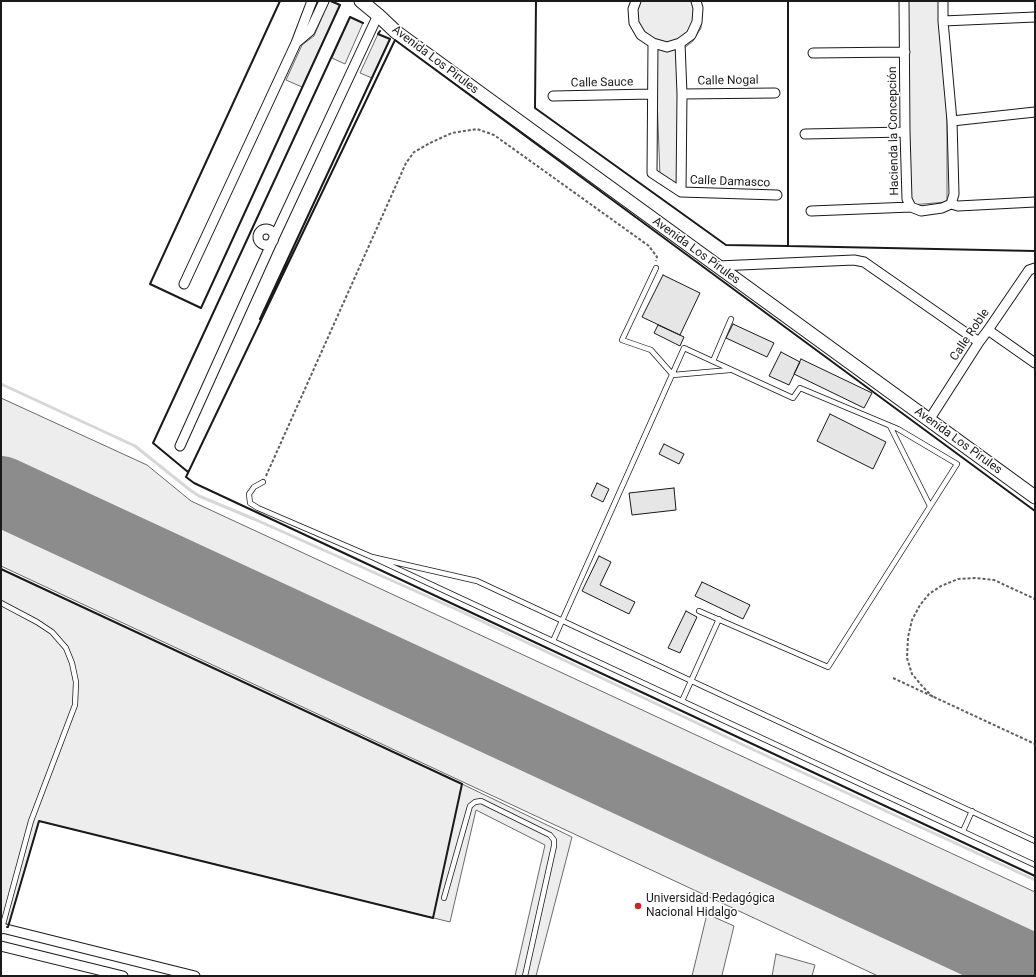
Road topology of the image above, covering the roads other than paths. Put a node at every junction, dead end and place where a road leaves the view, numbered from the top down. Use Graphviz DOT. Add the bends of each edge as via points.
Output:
graph roads {
  1 [pos="312,1"];
  2 [pos="324,1"];
  3 [pos="361,1"];
  4 [pos="636,1"];
  5 [pos="696,1"];
  6 [pos="904,1"];
  7 [pos="943,1"];
  8 [pos="378,15"];
  9 [pos="1035,17"];
  10 [pos="943,21"];
  11 [pos="296,43"];
  12 [pos="653,43"];
  13 [pos="680,43"];
  14 [pos="905,52"];
  15 [pos="813,53"];
  16 [pos="775,93"];
  17 [pos="652,94"];
  18 [pos="682,94"];
  19 [pos="553,96"];
  20 [pos="1035,112"];
  21 [pos="952,121"];
  22 [pos="905,132"];
  23 [pos="805,134"];
  24 [pos="682,192"];
  25 [pos="777,195"];
  26 [pos="1035,202"];
  27 [pos="951,204"];
  28 [pos="911,207"];
  29 [pos="811,211"];
  30 [pos="280,226"];
  31 [pos="270,230"];
  32 [pos="273,240"];
  33 [pos="718,266"];
  34 [pos="656,268"];
  35 [pos="1035,268"];
  36 [pos="184,284"];
  37 [pos="731,318"];
  38 [pos="988,330"];
  39 [pos="979,342"];
  40 [pos="713,361"];
  41 [pos="1035,363"];
  42 [pos="732,370"];
  43 [pos="673,375"];
  44 [pos="929,420"];
  45 [pos="890,426"];
  46 [pos="180,446"];
  47 [pos="263,482"];
  48 [pos="1035,497"];
  49 [pos="930,506"];
  50 [pos="372,557"];
  51 [pos="1,603"];
  52 [pos="699,611"];
  53 [pos="719,619"];
  54 [pos="563,621"];
  55 [pos="553,641"];
  56 [pos="690,681"];
  57 [pos="682,701"];
  58 [pos="972,811"];
  59 [pos="962,831"];
  60 [pos="1035,841"];
  61 [pos="1035,865"];
  62 [pos="444,898"];
  63 [pos="2,928"];
  64 [pos="1,946"];
  65 [pos="123,976"];
  66 [pos="195,976"];
  67 [pos="525,976"];
  1 -- 11 [label="street"];
  2 -- 11 [label="street" via="310,31"];
  3 -- 8 [label="street, Avenida Los Pirules"];
  4 -- 12 [label="street" via="633,9 634,23 641,35"];
  5 -- 13 [label="street" via="697,22 691,35"];
  6 -- 14 [label="street, Hacienda la Concepción"];
  7 -- 10 [label="street"];
  8 -- 30 [label="street"];
  8 -- 33 [label="street, Avenida Los Pirules" via="396,32"];
  9 -- 10 [label="street"];
  10 -- 21 [label="street"];
  11 -- 36 [label="street"];
  12 -- 13 [label="street" via="667,47"];
  12 -- 17 [label="street"];
  13 -- 18 [label="street"];
  14 -- 15 [label="street"];
  14 -- 22 [label="street, Hacienda la Concepción"];
  16 -- 18 [label="street, Calle Nogal"];
  17 -- 19 [label="street, Calle Sauce"];
  17 -- 24 [label="street" via="652,173"];
  18 -- 24 [label="street"];
  20 -- 21 [label="street"];
  21 -- 27 [label="street" via="954,194"];
  22 -- 23 [label="street"];
  22 -- 28 [label="street, Hacienda la Concepción" via="907,199"];
  24 -- 25 [label="street, Calle Damasco"];
  26 -- 27 [label="street, Hacienda la Concepción" via="958,206"];
  27 -- 28 [label="street, Hacienda la Concepción" via="921,211"];
  28 -- 29 [label="street"];
  30 -- 31 [label="street" via="276,230"];
  30 -- 32 [label="street"];
  31 -- 32 [label="street" via="274,234"];
  31 -- 32 [label="street" via="262,231 260,242 266,245"];
  32 -- 46 [label="street"];
  33 -- 39 [label="street" via="854,260 864,262"];
  33 -- 44 [label="street, Avenida Los Pirules"];
  34 -- 43 [label="lane" via="622,340 651,350"];
  35 -- 38 [label="street, Calle Roble" via="1029,270"];
  37 -- 40 [label="lane"];
  38 -- 39 [label="street, Calle Roble"];
  38 -- 41 [label="street"];
  39 -- 44 [label="street, Calle Roble"];
  40 -- 42 [label="lane"];
  40 -- 43 [label="lane" via="684,348"];
  42 -- 43 [label="lane"];
  42 -- 45 [label="lane" via="793,398 800,388"];
  43 -- 54 [label="lane"];
  44 -- 48 [label="street, Avenida Los Pirules"];
  45 -- 49 [label="lane"];
  45 -- 49 [label="lane" via="957,464"];
  47 -- 50 [label="lane" via="254,487 249,494 250,503"];
  49 -- 53 [label="lane" via="828,667"];
  50 -- 54 [label="lane" via="477,581"];
  50 -- 55 [label="lane"];
  51 -- 63 [label="lane" via="52,632 66,648 76,682 75,705 31,821"];
  52 -- 53 [label="lane"];
  53 -- 56 [label="lane"];
  54 -- 55 [label="lane"];
  54 -- 56 [label="lane"];
  55 -- 57 [label="lane"];
  56 -- 57 [label="lane"];
  56 -- 58 [label="lane"];
  57 -- 59 [label="lane"];
  58 -- 59 [label="lane"];
  58 -- 60 [label="lane"];
  59 -- 61 [label="lane"];
  62 -- 67 [label="lane" via="470,806 475,802 481,801 550,835 554,840 554,846"];
  63 -- 66 [label="street"];
  64 -- 65 [label="street"];
}
